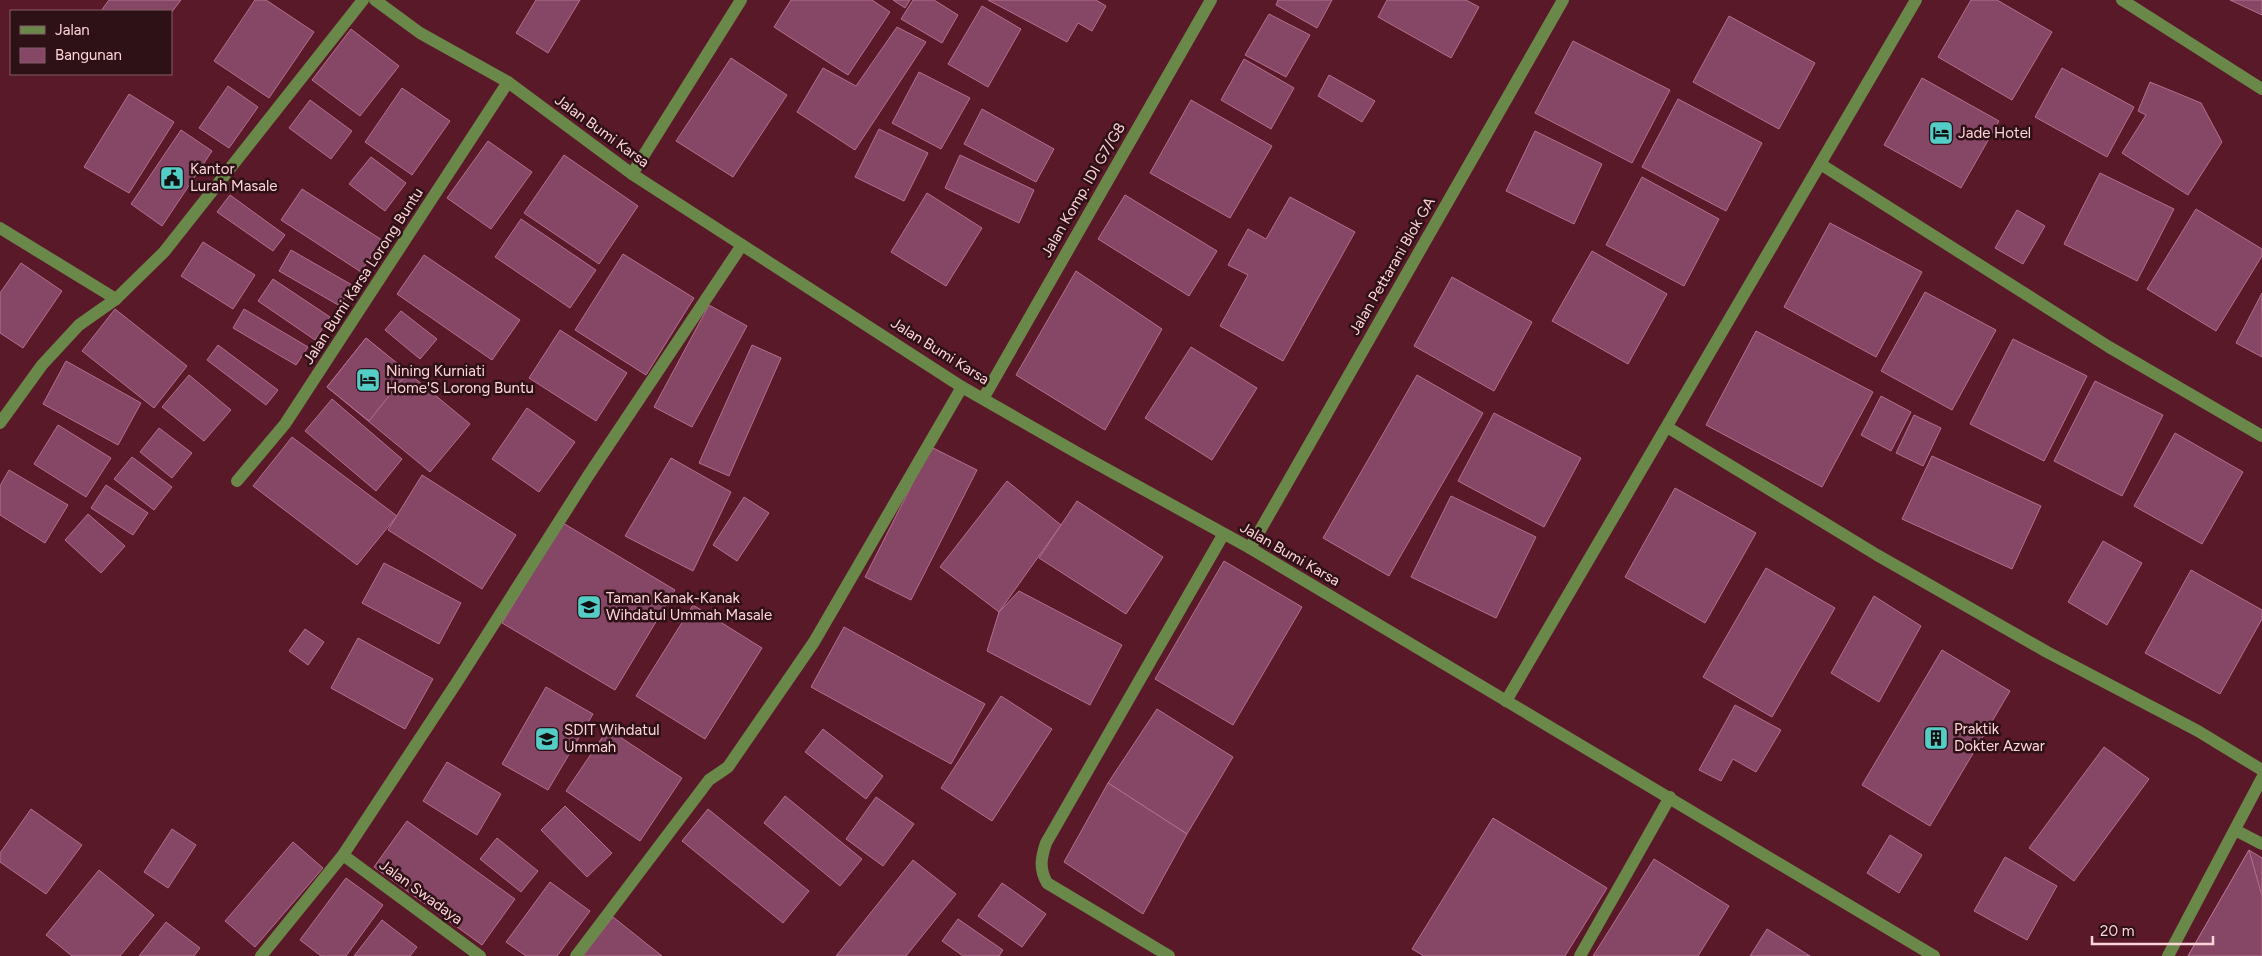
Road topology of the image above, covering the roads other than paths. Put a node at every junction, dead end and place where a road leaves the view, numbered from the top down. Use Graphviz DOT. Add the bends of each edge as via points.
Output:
graph roads {
  1 [pos="363,0"];
  2 [pos="375,0"];
  3 [pos="740,0"];
  4 [pos="1212,0"];
  5 [pos="1563,0"];
  6 [pos="1916,0"];
  7 [pos="2122,0"];
  8 [pos="508,82"];
  9 [pos="2262,90"];
  10 [pos="1822,165"];
  11 [pos="632,174"];
  12 [pos="0,228"];
  13 [pos="742,245"];
  14 [pos="116,299"];
  15 [pos="962,387"];
  16 [pos="984,397"];
  17 [pos="0,423"];
  18 [pos="1667,427"];
  19 [pos="2262,436"];
  20 [pos="237,481"];
  21 [pos="1223,535"];
  22 [pos="1250,548"];
  23 [pos="1506,701"];
  24 [pos="2262,770"];
  25 [pos="2262,778"];
  26 [pos="1670,797"];
  27 [pos="2235,830"];
  28 [pos="2262,844"];
  29 [pos="343,855"];
  30 [pos="261,956"];
  31 [pos="480,956"];
  32 [pos="576,956"];
  33 [pos="1169,956"];
  34 [pos="1580,956"];
  35 [pos="1934,956"];
  36 [pos="2168,956"];
  1 -- 14 [label="street" via="164,252"];
  2 -- 8 [label="street, Jalan Bumi Karsa" via="420,33"];
  3 -- 11 [label="street"];
  4 -- 16 [label="street, Jalan Komp. IDI G7/G8"];
  5 -- 22 [label="street, Jalan Pettarani Blok GA"];
  6 -- 10 [label="street"];
  7 -- 9 [label="street"];
  8 -- 11 [label="street, Jalan Bumi Karsa"];
  8 -- 20 [label="street, Jalan Bumi Karsa Lorong Buntu" via="285,424"];
  10 -- 18 [label="street"];
  10 -- 19 [label="street" via="2109,347"];
  11 -- 13 [label="street, Jalan Bumi Karsa"];
  12 -- 14 [label="street"];
  13 -- 15 [label="street, Jalan Bumi Karsa"];
  13 -- 29 [label="street"];
  14 -- 17 [label="street" via="79,325 42,366"];
  15 -- 16 [label="street, Jalan Bumi Karsa"];
  15 -- 32 [label="street" via="814,642 728,767 709,780"];
  16 -- 21 [label="street, Jalan Bumi Karsa" via="1081,456"];
  18 -- 23 [label="street"];
  18 -- 24 [label="street" via="1877,555 2047,652 2198,731"];
  21 -- 22 [label="street, Jalan Bumi Karsa"];
  21 -- 33 [label="street" via="1046,843 1041,859 1041,872 1047,883"];
  22 -- 23 [label="street, Jalan Bumi Karsa"];
  23 -- 26 [label="street, Jalan Bumi Karsa"];
  25 -- 27 [label="street"];
  26 -- 34 [label="street"];
  26 -- 35 [label="street, Jalan Bumi Karsa"];
  27 -- 28 [label="street"];
  27 -- 36 [label="street"];
  29 -- 30 [label="street"];
  29 -- 31 [label="street, Jalan Swadaya"];
}
